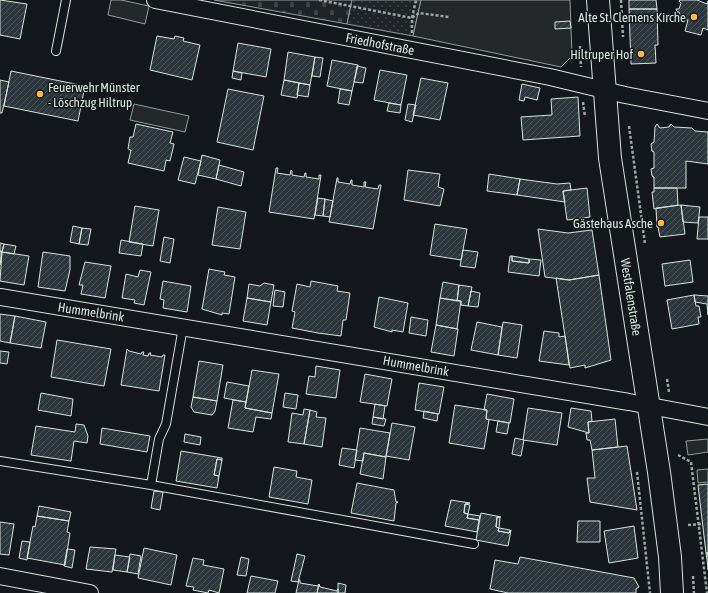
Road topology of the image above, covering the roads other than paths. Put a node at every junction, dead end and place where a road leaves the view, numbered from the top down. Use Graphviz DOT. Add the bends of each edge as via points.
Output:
graph roads {
  1 [pos="66,0"];
  2 [pos="155,0"];
  3 [pos="598,0"];
  4 [pos="56,51"];
  5 [pos="604,89"];
  6 [pos="708,111"];
  7 [pos="0,297"];
  8 [pos="183,327"];
  9 [pos="648,405"];
  10 [pos="708,417"];
  11 [pos="0,461"];
  12 [pos="151,485"];
  13 [pos="474,544"];
  14 [pos="0,576"];
  15 [pos="90,593"];
  16 [pos="672,593"];
  1 -- 4 [label="lane"];
  2 -- 5 [label="street, Friedhofstraße"];
  3 -- 5 [label="main road, Westfalenstraße"];
  5 -- 6 [label="street, Friedhofstraße"];
  5 -- 9 [label="main road, Westfalenstraße" via="610,158"];
  7 -- 8 [label="street, Hummelbrink"];
  8 -- 9 [label="street, Hummelbrink"];
  8 -- 12 [label="lane" via="166,424 159,439"];
  9 -- 10 [label="street, Hummelbrink"];
  9 -- 16 [label="main road, Westfalenstraße" via="670,557"];
  11 -- 12 [label="lane"];
  12 -- 13 [label="lane"];
  14 -- 15 [label="street"];
}
